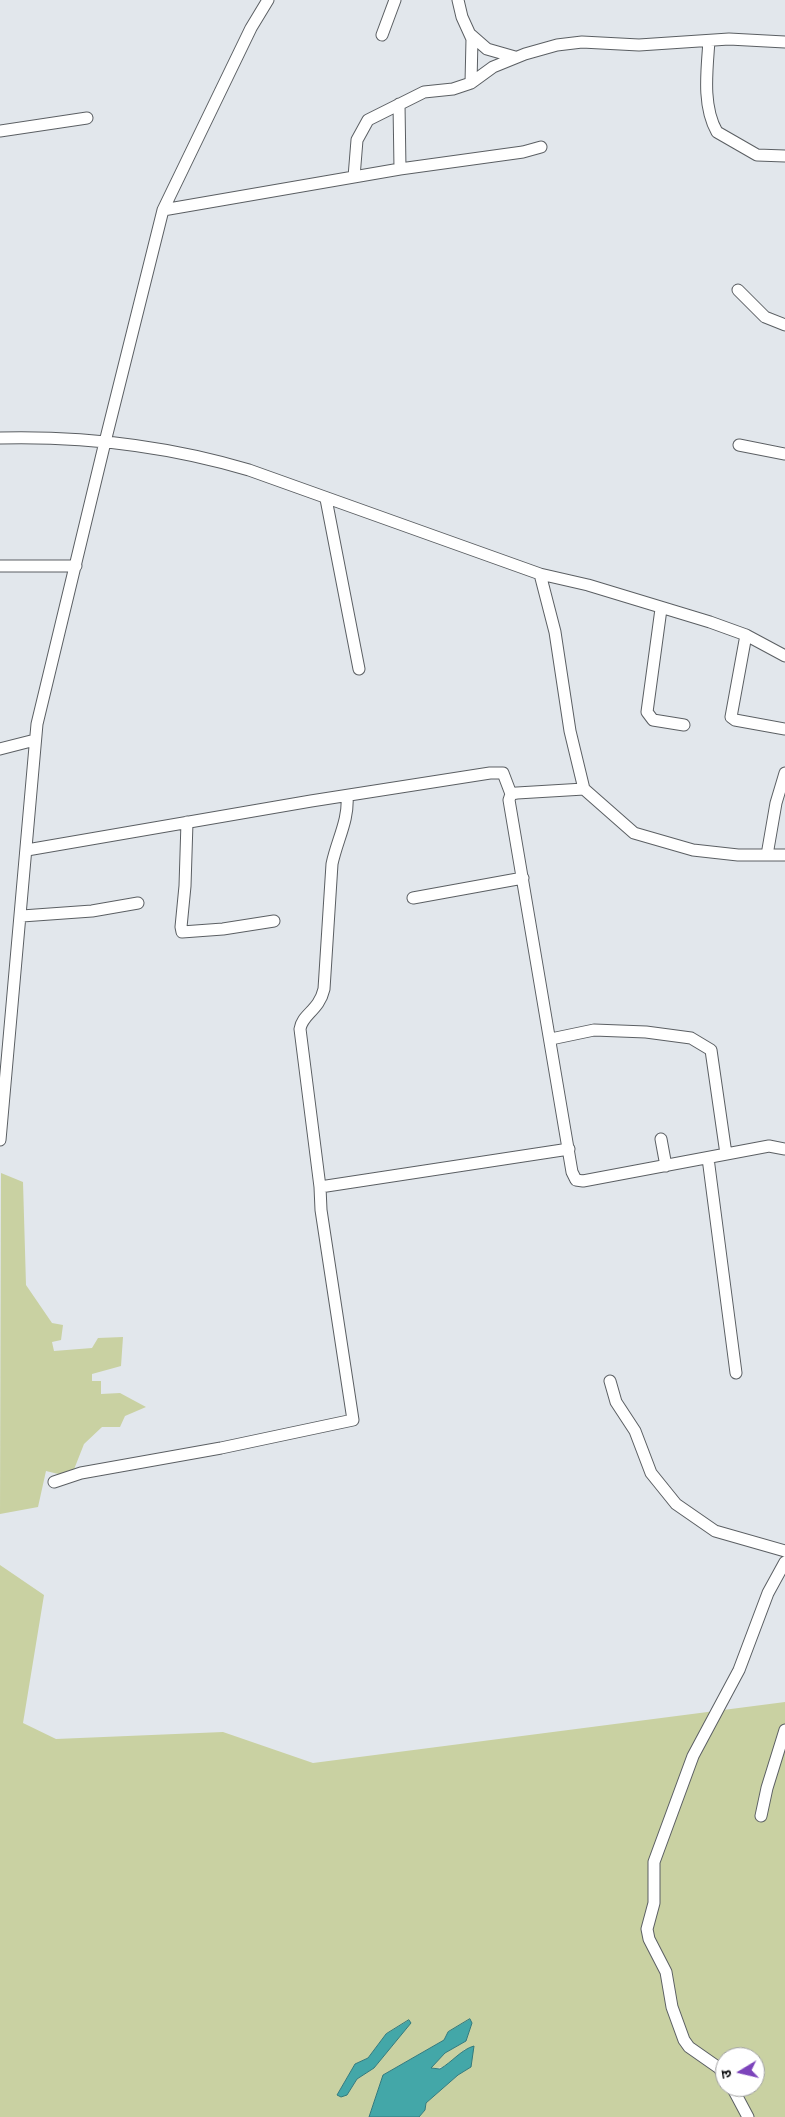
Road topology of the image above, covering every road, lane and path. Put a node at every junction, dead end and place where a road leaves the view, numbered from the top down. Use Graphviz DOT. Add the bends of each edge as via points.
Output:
graph roads {
  1 [pos="268,0"];
  2 [pos="395,0"];
  3 [pos="458,0"];
  4 [pos="382,35"];
  5 [pos="471,35"];
  6 [pos="709,41"];
  7 [pos="785,42"];
  8 [pos="515,57"];
  9 [pos="471,83"];
  10 [pos="399,104"];
  11 [pos="87,118"];
  12 [pos="0,131"];
  13 [pos="541,147"];
  14 [pos="785,156"];
  15 [pos="400,169"];
  16 [pos="354,177"];
  17 [pos="163,210"];
  18 [pos="738,290"];
  19 [pos="785,325"];
  20 [pos="0,438"];
  21 [pos="104,442"];
  22 [pos="738,445"];
  23 [pos="785,454"];
  24 [pos="326,499"];
  25 [pos="0,566"];
  26 [pos="76,566"];
  27 [pos="540,574"];
  28 [pos="661,609"];
  29 [pos="746,635"];
  30 [pos="785,656"];
  31 [pos="359,669"];
  32 [pos="684,725"];
  33 [pos="785,730"];
  34 [pos="35,740"];
  35 [pos="0,749"];
  36 [pos="785,773"];
  37 [pos="584,789"];
  38 [pos="511,794"];
  39 [pos="347,796"];
  40 [pos="186,822"];
  41 [pos="27,850"];
  42 [pos="767,855"];
  43 [pos="785,856"];
  44 [pos="523,878"];
  45 [pos="413,898"];
  46 [pos="138,903"];
  47 [pos="22,916"];
  48 [pos="274,921"];
  49 [pos="551,1039"];
  50 [pos="0,1132"];
  51 [pos="662,1139"];
  52 [pos="569,1149"];
  53 [pos="785,1149"];
  54 [pos="726,1154"];
  55 [pos="708,1158"];
  56 [pos="666,1166"];
  57 [pos="320,1187"];
  58 [pos="736,1373"];
  59 [pos="610,1381"];
  60 [pos="54,1482"];
  61 [pos="785,1551"];
  62 [pos="785,1562"];
  63 [pos="785,1730"];
  64 [pos="761,1816"];
  65 [pos="715,2065"];
  66 [pos="737,2097"];
  67 [pos="748,2117"];
  1 -- 17 [label="street" via="251,28"];
  2 -- 4 [label="street"];
  3 -- 5 [label="street"];
  5 -- 8 [label="street" via="492,51"];
  5 -- 9 [label="street" via="474,48"];
  6 -- 7 [label="street"];
  6 -- 8 [label="street" via="639,45 582,42 556,45"];
  6 -- 14 [label="street" via="707,89 711,117 718,132 757,155"];
  8 -- 9 [label="street"];
  9 -- 10 [label="street" via="454,89 424,92"];
  10 -- 15 [label="street"];
  10 -- 16 [label="street" via="374,116 361,130"];
  11 -- 12 [label="street"];
  13 -- 15 [label="street"];
  15 -- 16 [label="street"];
  16 -- 17 [label="street"];
  17 -- 21 [label="street"];
  18 -- 19 [label="street" via="765,318"];
  20 -- 21 [label="street"];
  21 -- 24 [label="street" via="145,446 214,460"];
  21 -- 26 [label="street"];
  22 -- 23 [label="street"];
  24 -- 27 [label="street"];
  24 -- 31 [label="street"];
  25 -- 26 [label="street"];
  26 -- 34 [label="street"];
  27 -- 28 [label="street" via="601,589"];
  27 -- 37 [label="street" via="555,632 570,732"];
  28 -- 29 [label="street"];
  28 -- 32 [label="street" via="647,712 653,720"];
  29 -- 30 [label="street"];
  29 -- 33 [label="street" via="731,717"];
  34 -- 35 [label="street"];
  34 -- 41 [label="street"];
  36 -- 42 [label="street"];
  37 -- 38 [label="street"];
  37 -- 42 [label="street" via="634,833 693,850"];
  38 -- 39 [label="street" via="501,772"];
  38 -- 44 [label="street" via="510,807"];
  39 -- 40 [label="street"];
  39 -- 57 [label="street" via="347,820 332,864 324,989 320,1003 302,1022 300,1030"];
  40 -- 41 [label="street"];
  40 -- 48 [label="street" via="182,932 223,930"];
  41 -- 47 [label="street"];
  42 -- 43 [label="street"];
  44 -- 45 [label="street"];
  44 -- 49 [label="street"];
  46 -- 47 [label="street" via="92,911"];
  47 -- 50 [label="street"];
  49 -- 52 [label="street"];
  49 -- 54 [label="street" via="594,1030 646,1032 691,1038 711,1050"];
  51 -- 56 [label="street"];
  52 -- 56 [label="street" via="576,1180"];
  52 -- 57 [label="street"];
  53 -- 54 [label="street" via="769,1146"];
  54 -- 55 [label="street"];
  55 -- 56 [label="street"];
  55 -- 58 [label="street"];
  57 -- 60 [label="street" via="353,1420 81,1473"];
  59 -- 61 [label="street" via="616,1402 635,1431 651,1473 676,1504 715,1531"];
  62 -- 65 [label="street" via="759,1614 738,1670 693,1756 654,1862 654,1903 649,1939 666,1972 672,2007 684,2040 689,2048"];
  63 -- 64 [label="street"];
  66 -- 67 [label="street"];
}
